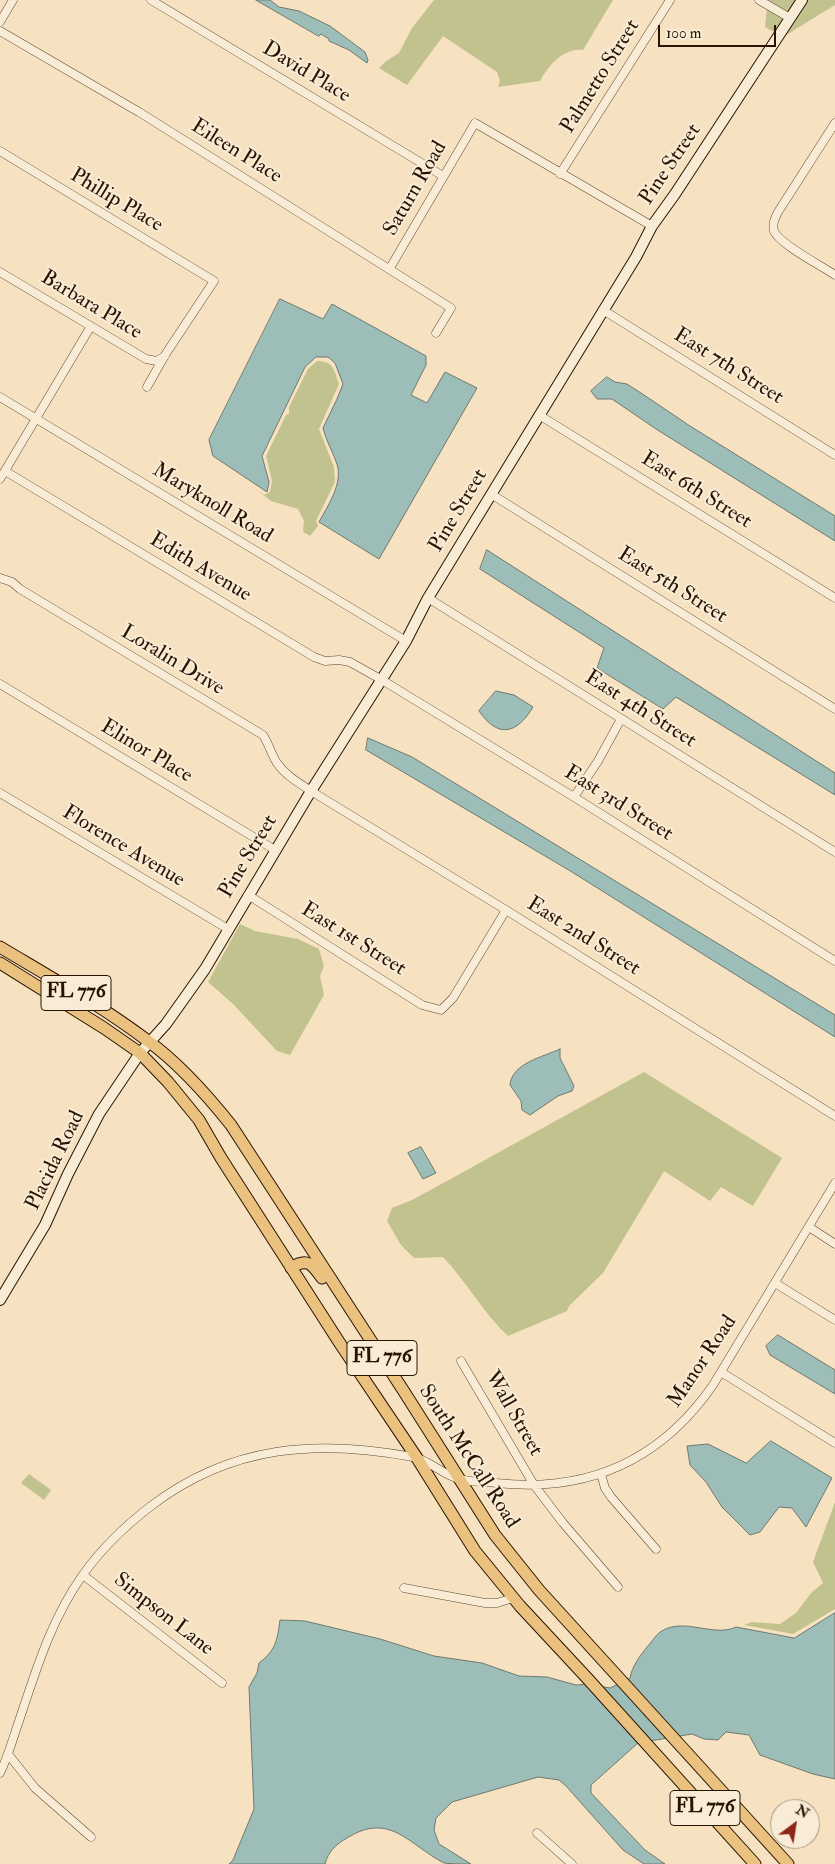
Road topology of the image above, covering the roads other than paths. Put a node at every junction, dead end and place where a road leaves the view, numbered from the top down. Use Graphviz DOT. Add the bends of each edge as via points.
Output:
graph roads {
  1 [pos="13,0"];
  2 [pos="151,0"];
  3 [pos="670,0"];
  4 [pos="759,0"];
  5 [pos="802,0"];
  6 [pos="790,18"];
  7 [pos="0,22"];
  8 [pos="0,31"];
  9 [pos="835,123"];
  10 [pos="0,152"];
  11 [pos="560,174"];
  12 [pos="443,176"];
  13 [pos="652,226"];
  14 [pos="774,229"];
  15 [pos="764,231"];
  16 [pos="390,268"];
  17 [pos="0,272"];
  18 [pos="835,274"];
  19 [pos="603,310"];
  20 [pos="91,326"];
  21 [pos="436,333"];
  22 [pos="165,355"];
  23 [pos="148,387"];
  24 [pos="0,397"];
  25 [pos="539,415"];
  26 [pos="37,419"];
  27 [pos="835,455"];
  28 [pos="5,471"];
  29 [pos="0,480"];
  30 [pos="491,494"];
  31 [pos="0,578"];
  32 [pos="428,598"];
  33 [pos="835,598"];
  34 [pos="406,641"];
  35 [pos="382,680"];
  36 [pos="0,684"];
  37 [pos="835,709"];
  38 [pos="620,719"];
  39 [pos="311,791"];
  40 [pos="0,794"];
  41 [pos="574,797"];
  42 [pos="275,850"];
  43 [pos="835,852"];
  44 [pos="248,895"];
  45 [pos="506,910"];
  46 [pos="228,929"];
  47 [pos="0,947"];
  48 [pos="835,961"];
  49 [pos="0,964"];
  50 [pos="150,1042"];
  51 [pos="140,1053"];
  52 [pos="835,1116"];
  53 [pos="835,1183"];
  54 [pos="808,1227"];
  55 [pos="835,1244"];
  56 [pos="292,1268"];
  57 [pos="775,1283"];
  58 [pos="0,1300"];
  59 [pos="350,1307"];
  60 [pos="835,1320"];
  61 [pos="461,1361"];
  62 [pos="721,1372"];
  63 [pos="835,1443"];
  64 [pos="417,1458"];
  65 [pos="601,1474"];
  66 [pos="458,1479"];
  67 [pos="534,1485"];
  68 [pos="656,1549"];
  69 [pos="83,1575"];
  70 [pos="618,1587"];
  71 [pos="404,1588"];
  72 [pos="513,1598"];
  73 [pos="222,1683"];
  74 [pos="8,1754"];
  75 [pos="0,1774"];
  76 [pos="537,1833"];
  77 [pos="91,1837"];
  78 [pos="572,1864"];
  79 [pos="755,1864"];
  80 [pos="788,1864"];
  1 -- 7 [label="street"];
  2 -- 12 [label="street, David Place"];
  3 -- 11 [label="street, Palmetto Street"];
  4 -- 6 [label="street"];
  5 -- 6 [label="main road, Pine Street"];
  6 -- 13 [label="main road, Pine Street"];
  8 -- 16 [label="street, Eileen Place" via="139,112"];
  9 -- 14 [label="street" via="776,216"];
  10 -- 22 [label="street, Phillip Place" via="214,280"];
  11 -- 12 [label="street, Saturn Road" via="473,126"];
  11 -- 13 [label="street"];
  12 -- 16 [label="street, Saturn Road"];
  13 -- 19 [label="main road, Pine Street"];
  14 -- 15 [label="street"];
  14 -- 18 [label="street" via="783,242"];
  16 -- 21 [label="street, Eileen Place" via="451,308"];
  17 -- 20 [label="street, Barbara Place"];
  19 -- 25 [label="main road, Pine Street"];
  19 -- 27 [label="street, East 7th Street"];
  20 -- 22 [label="street, Barbara Place" via="146,359 157,361"];
  20 -- 26 [label="street"];
  22 -- 23 [label="street"];
  24 -- 26 [label="street, Maryknoll Road"];
  25 -- 30 [label="main road, Pine Street"];
  25 -- 33 [label="street, East 6th Street"];
  26 -- 28 [label="street"];
  26 -- 34 [label="street, Maryknoll Road"];
  28 -- 29 [label="street"];
  28 -- 35 [label="street, Edith Avenue" via="314,657 324,661 350,662"];
  30 -- 32 [label="main road, Pine Street"];
  30 -- 37 [label="street, East 5th Street"];
  31 -- 39 [label="street, Loralin Drive" via="12,582 262,735 278,765"];
  32 -- 34 [label="main road, Pine Street"];
  32 -- 38 [label="street, East 4th Street"];
  34 -- 35 [label="main road, Pine Street"];
  35 -- 39 [label="main road, Pine Street"];
  35 -- 41 [label="street, East 3rd Street"];
  36 -- 42 [label="street, Elinor Place"];
  38 -- 41 [label="street"];
  38 -- 43 [label="street, East 4th Street"];
  39 -- 42 [label="main road, Pine Street"];
  39 -- 45 [label="street, East 2nd Street"];
  40 -- 46 [label="street, Florence Avenue"];
  41 -- 48 [label="street, East 3rd Street"];
  42 -- 44 [label="main road, Pine Street"];
  44 -- 45 [label="street, East 1st Street" via="422,1005 441,1010 454,998"];
  44 -- 46 [label="main road, Pine Street"];
  45 -- 52 [label="street, East 2nd Street"];
  46 -- 50 [label="main road, Pine Street" via="186,997"];
  47 -- 50 [label="main road, South McCall Road / FL 776" via="116,1017"];
  49 -- 51 [label="main road, South McCall Road / FL 776"];
  50 -- 51 [label="main road, Placida Road"];
  50 -- 59 [label="main road, South McCall Road / FL 776" via="182,1070 231,1125"];
  51 -- 56 [label="main road, South McCall Road / FL 776" via="199,1120"];
  51 -- 58 [label="main road, Placida Road" via="99,1114 45,1225"];
  53 -- 54 [label="street, Manor Road"];
  54 -- 55 [label="street"];
  54 -- 57 [label="street, Manor Road"];
  56 -- 59 [label="main road" via="300,1262 307,1262 337,1302"];
  56 -- 64 [label="main road, South McCall Road / FL 776"];
  57 -- 60 [label="street"];
  57 -- 62 [label="street, Manor Road"];
  59 -- 66 [label="main road, South McCall Road / FL 776"];
  61 -- 67 [label="street, Wall Street"];
  62 -- 63 [label="street"];
  62 -- 65 [label="street, Manor Road" via="701,1403 665,1439 637,1458"];
  64 -- 66 [label="street, Manor Road"];
  64 -- 69 [label="street, Manor Road" via="350,1448 305,1448 260,1454 228,1463 177,1488 140,1514"];
  64 -- 72 [label="main road, South McCall Road / FL 776" via="475,1551"];
  65 -- 67 [label="street, Manor Road" via="571,1482"];
  65 -- 68 [label="street" via="605,1488 615,1502"];
  66 -- 67 [label="street, Manor Road"];
  66 -- 80 [label="main road, South McCall Road / FL 776" via="495,1536 532,1582"];
  67 -- 70 [label="street, Wall Street"];
  69 -- 73 [label="street, Simpson Lane"];
  69 -- 74 [label="street, Manor Road" via="46,1641"];
  71 -- 72 [label="street" via="485,1604"];
  72 -- 79 [label="main road, South McCall Road / FL 776"];
  74 -- 75 [label="street, Manor Road"];
  74 -- 77 [label="street" via="35,1788"];
  76 -- 78 [label="street"];
}
